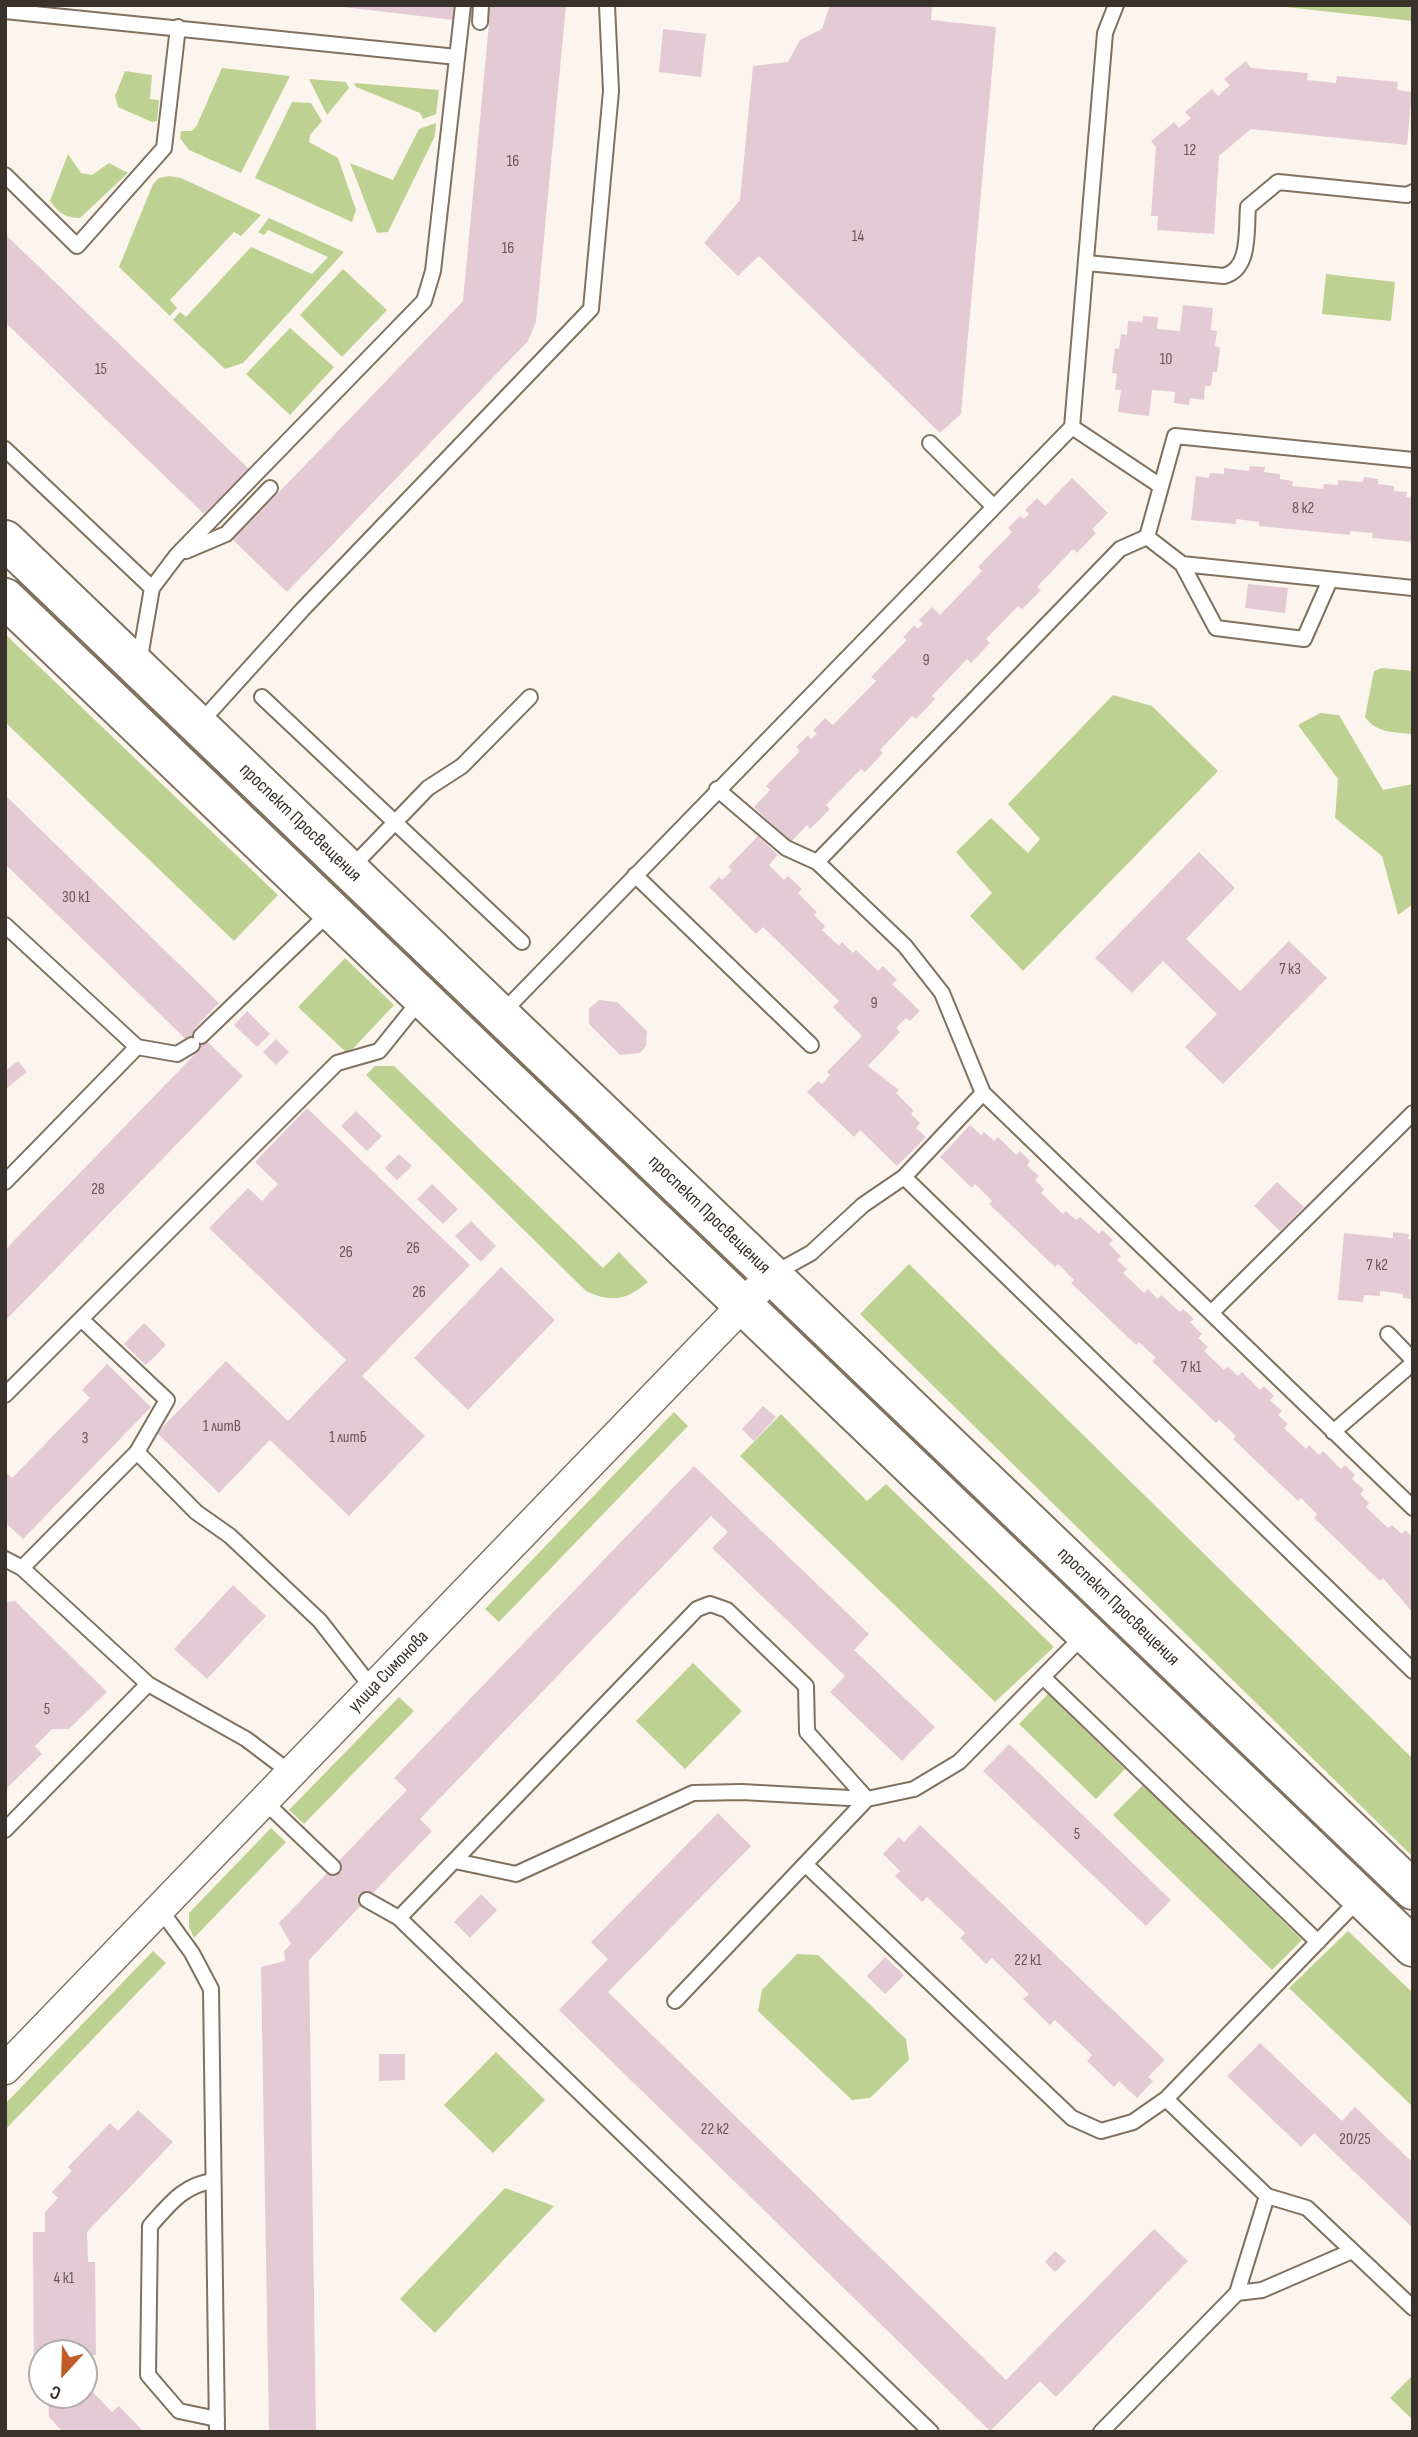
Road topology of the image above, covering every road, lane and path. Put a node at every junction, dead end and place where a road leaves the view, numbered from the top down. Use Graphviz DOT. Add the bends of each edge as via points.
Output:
graph roads {
  1 [pos="463,5"];
  2 [pos="481,5"];
  3 [pos="607,5"];
  4 [pos="1116,5"];
  5 [pos="5,11"];
  6 [pos="480,22"];
  7 [pos="178,27"];
  8 [pos="457,57"];
  9 [pos="5,174"];
  10 [pos="1413,192"];
  11 [pos="1087,263"];
  12 [pos="1072,426"];
  13 [pos="930,443"];
  14 [pos="5,449"];
  15 [pos="1413,460"];
  16 [pos="1159,485"];
  17 [pos="270,488"];
  18 [pos="993,506"];
  19 [pos="1147,537"];
  20 [pos="5,540"];
  21 [pos="177,555"];
  22 [pos="1182,564"];
  23 [pos="1330,580"];
  24 [pos="152,588"];
  25 [pos="1413,588"];
  26 [pos="5,598"];
  27 [pos="138,668"];
  28 [pos="262,697"];
  29 [pos="530,697"];
  30 [pos="198,725"];
  31 [pos="717,789"];
  32 [pos="395,822"];
  33 [pos="817,862"];
  34 [pos="349,870"];
  35 [pos="635,875"];
  36 [pos="331,911"];
  37 [pos="5,925"];
  38 [pos="522,942"];
  39 [pos="422,998"];
  40 [pos="500,1015"];
  41 [pos="811,1045"];
  42 [pos="137,1047"];
  43 [pos="983,1093"];
  44 [pos="1413,1113"];
  45 [pos="904,1177"];
  46 [pos="5,1182"];
  47 [pos="772,1275"];
  48 [pos="743,1305"];
  49 [pos="1211,1312"];
  50 [pos="81,1319"];
  51 [pos="1388,1334"];
  52 [pos="1413,1362"];
  53 [pos="5,1395"];
  54 [pos="1333,1432"];
  55 [pos="137,1452"];
  56 [pos="1413,1508"];
  57 [pos="5,1559"];
  58 [pos="22,1568"];
  59 [pos="1086,1633"];
  60 [pos="1413,1671"];
  61 [pos="1043,1677"];
  62 [pos="148,1684"];
  63 [pos="373,1689"];
  64 [pos="291,1773"];
  65 [pos="867,1799"];
  66 [pos="264,1801"];
  67 [pos="5,1830"];
  68 [pos="455,1861"];
  69 [pos="805,1864"];
  70 [pos="333,1867"];
  71 [pos="1413,1890"];
  72 [pos="1360,1897"];
  73 [pos="367,1900"];
  74 [pos="160,1909"];
  75 [pos="399,1918"];
  76 [pos="1318,1942"];
  77 [pos="1413,1947"];
  78 [pos="675,2001"];
  79 [pos="5,2069"];
  80 [pos="1166,2099"];
  81 [pos="213,2181"];
  82 [pos="1267,2196"];
  83 [pos="1352,2250"];
  84 [pos="1237,2293"];
  85 [pos="1413,2308"];
  86 [pos="217,2425"];
  87 [pos="932,2432"];
  88 [pos="1101,2432"];
  1 -- 8 [label="lane"];
  2 -- 6 [label="lane"];
  3 -- 30 [label="lane" via="611,91 591,309 303,608"];
  4 -- 11 [label="lane" via="1105,33"];
  5 -- 7 [label="lane"];
  7 -- 8 [label="lane"];
  7 -- 9 [label="lane" via="164,148 77,246"];
  8 -- 21 [label="lane" via="433,271 425,301"];
  10 -- 11 [label="lane" via="1278,182 1248,207 1242,264 1234,274"];
  11 -- 12 [label="lane"];
  12 -- 16 [label="lane"];
  12 -- 18 [label="lane"];
  13 -- 18 [label="lane"];
  14 -- 24 [label="lane"];
  15 -- 16 [label="lane" via="1175,436"];
  16 -- 19 [label="lane"];
  17 -- 21 [label="lane" via="226,534"];
  18 -- 31 [label="lane"];
  19 -- 22 [label="lane"];
  19 -- 33 [label="lane" via="1120,549"];
  20 -- 27 [label="main road, проспект Просвещения"];
  21 -- 24 [label="lane"];
  22 -- 23 [label="lane"];
  22 -- 23 [label="lane" via="1216,628 1304,639"];
  23 -- 25 [label="lane"];
  24 -- 27 [label="lane"];
  26 -- 36 [label="main road"];
  27 -- 30 [label="main road, проспект Просвещения"];
  28 -- 32 [label="lane"];
  29 -- 32 [label="lane" via="462,766 428,788"];
  30 -- 34 [label="main road, проспект Просвещения"];
  31 -- 33 [label="lane" via="786,848"];
  31 -- 35 [label="lane"];
  32 -- 34 [label="lane"];
  32 -- 38 [label="lane"];
  33 -- 43 [label="lane" via="905,946 942,993"];
  34 -- 40 [label="main road, проспект Просвещения"];
  35 -- 40 [label="lane"];
  35 -- 41 [label="lane"];
  36 -- 39 [label="main road"];
  36 -- 42 [label="lane" via="197,1041 177,1054"];
  37 -- 42 [label="lane"];
  39 -- 48 [label="main road"];
  39 -- 50 [label="lane" via="379,1051 337,1063"];
  40 -- 47 [label="main road, проспект Просвещения"];
  42 -- 46 [label="lane"];
  43 -- 45 [label="lane"];
  43 -- 49 [label="lane"];
  44 -- 49 [label="lane"];
  45 -- 47 [label="lane" via="863,1205 811,1253"];
  45 -- 60 [label="lane"];
  47 -- 48 [label="street, улица Симонова"];
  47 -- 71 [label="main road, проспект Просвещения"];
  48 -- 59 [label="main road"];
  48 -- 63 [label="street, улица Симонова"];
  49 -- 54 [label="lane"];
  50 -- 53 [label="lane"];
  50 -- 55 [label="lane" via="167,1400"];
  51 -- 52 [label="lane"];
  52 -- 54 [label="lane"];
  54 -- 56 [label="lane"];
  55 -- 58 [label="lane"];
  55 -- 63 [label="lane" via="320,1621"];
  57 -- 58 [label="lane"];
  58 -- 62 [label="lane"];
  59 -- 61 [label="lane"];
  59 -- 72 [label="main road"];
  61 -- 65 [label="lane" via="959,1762 914,1789"];
  61 -- 76 [label="lane"];
  62 -- 64 [label="lane" via="246,1739"];
  62 -- 67 [label="lane"];
  63 -- 64 [label="street, улица Симонова"];
  64 -- 66 [label="street, улица Симонова"];
  65 -- 68 [label="lane" via="693,1793 516,1874"];
  65 -- 68 [label="lane" via="807,1732 806,1686 727,1611 710,1604 697,1609"];
  65 -- 69 [label="lane"];
  66 -- 70 [label="lane"];
  66 -- 74 [label="street, улица Симонова"];
  68 -- 75 [label="lane"];
  69 -- 78 [label="lane"];
  69 -- 80 [label="lane" via="1072,2118 1101,2131 1133,2122"];
  72 -- 76 [label="lane"];
  72 -- 77 [label="main road"];
  73 -- 75 [label="lane"];
  74 -- 79 [label="street, улица Симонова"];
  74 -- 81 [label="lane" via="211,1989"];
  75 -- 87 [label="lane"];
  76 -- 80 [label="lane"];
  80 -- 82 [label="lane"];
  81 -- 86 [label="lane"];
  81 -- 86 [label="lane" via="180,2193 150,2226 148,2375 179,2411"];
  82 -- 83 [label="lane" via="1307,2208"];
  82 -- 84 [label="lane"];
  83 -- 84 [label="lane" via="1262,2290"];
  83 -- 85 [label="lane"];
  84 -- 88 [label="lane"];
}
